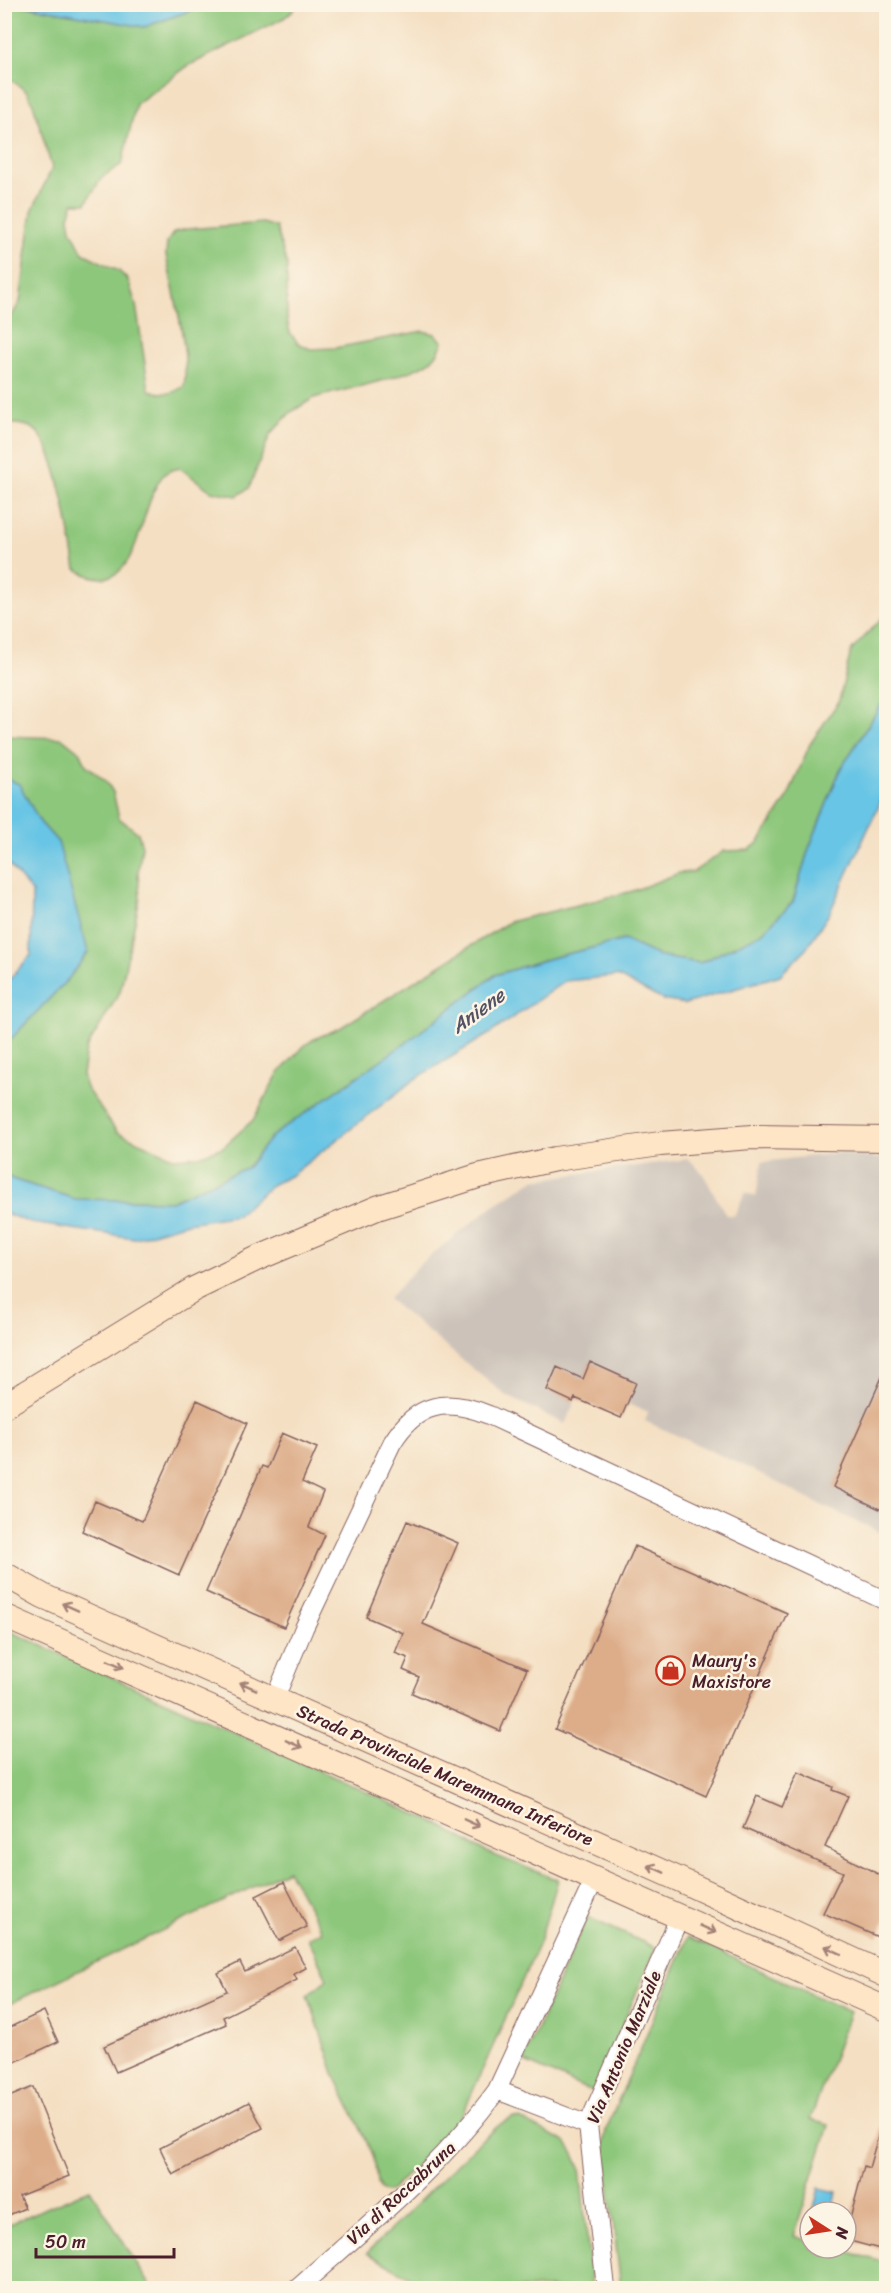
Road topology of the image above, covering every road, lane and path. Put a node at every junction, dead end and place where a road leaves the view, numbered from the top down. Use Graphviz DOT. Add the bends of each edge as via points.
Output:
graph roads {
  1 [pos="886,1139"];
  2 [pos="32,1390"];
  3 [pos="4,1406"];
  4 [pos="4,1418"];
  5 [pos="4,1574"];
  6 [pos="886,1601"];
  7 [pos="4,1616"];
  8 [pos="275,1698"];
  9 [pos="595,1878"];
  10 [pos="680,1916"];
  11 [pos="886,1975"];
  12 [pos="886,2009"];
  13 [pos="497,2090"];
  14 [pos="588,2125"];
  15 [pos="298,2289"];
  16 [pos="606,2289"];
  1 -- 2 [label="main road" via="753,1137 660,1144 555,1159 478,1176 377,1208 256,1259 194,1289"];
  2 -- 3 [label="main road"];
  2 -- 4 [label="main road"];
  8 -- 5 [label="main road, Strada Provinciale Maremmana Inferiore, one-way" via="43,1596"];
  6 -- 8 [label="street" via="489,1415 462,1406 441,1405 413,1418 392,1443"];
  7 -- 9 [label="main road, Strada Provinciale Maremmana Inferiore, one-way"];
  11 -- 8 [label="main road, Strada Provinciale Maremmana Inferiore, one-way"];
  9 -- 10 [label="main road, Strada Provinciale Maremmana Inferiore"];
  9 -- 13 [label="street, Via di Roccabruna"];
  10 -- 12 [label="main road, Strada Provinciale Maremmana Inferiore, one-way"];
  10 -- 14 [label="street, Via Antonio Marziale"];
  13 -- 14 [label="street"];
  13 -- 15 [label="street, Via di Roccabruna" via="430,2169"];
  14 -- 16 [label="street, Via Antonio Marziale"];
}
